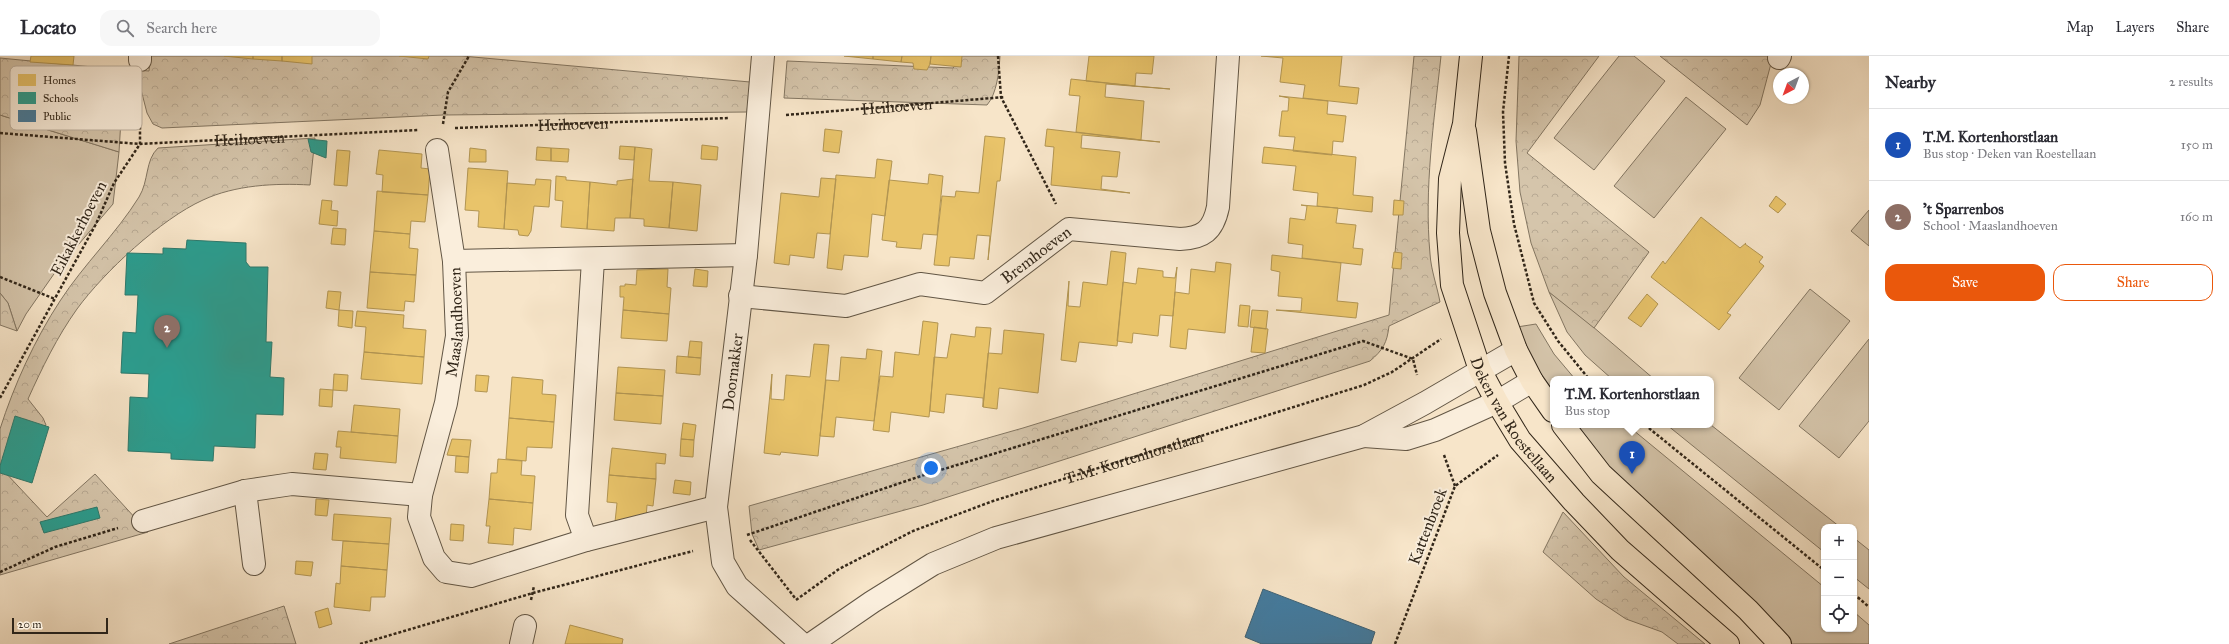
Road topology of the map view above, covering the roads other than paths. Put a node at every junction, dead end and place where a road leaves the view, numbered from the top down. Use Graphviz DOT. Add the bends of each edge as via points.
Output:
graph roads {
  1 [pos="1228,56"];
  2 [pos="1471,56"];
  3 [pos="763,62"];
  4 [pos="1464,124"];
  5 [pos="437,150"];
  6 [pos="746,255"];
  7 [pos="593,260"];
  8 [pos="454,261"];
  9 [pos="740,296"];
  10 [pos="1516,350"];
  11 [pos="1480,370"];
  12 [pos="1532,382"];
  13 [pos="1497,402"];
  14 [pos="1550,407"];
  15 [pos="1565,428"];
  16 [pos="1364,436"];
  17 [pos="245,491"];
  18 [pos="421,495"];
  19 [pos="716,507"];
  20 [pos="143,521"];
  21 [pos="586,540"];
  22 [pos="254,564"];
  23 [pos="802,644"];
  24 [pos="811,644"];
  25 [pos="1728,644"];
  26 [pos="1780,644"];
  1 -- 9 [label="street, Bremhoeven" via="1218,207 1215,219 1207,232 1195,238 1180,239 1069,229 986,293 920,284 846,306"];
  2 -- 4 [label="main road, Deken van Roestellaan"];
  3 -- 6 [label="street, Doornakker"];
  4 -- 10 [label="main road, Deken van Roestellaan" via="1479,231 1502,314"];
  4 -- 11 [label="main road, Deken van Roestellaan" via="1450,179 1448,233 1452,285"];
  5 -- 8 [label="street"];
  6 -- 7 [label="street, Maaslandhoeven"];
  6 -- 9 [label="street, Doornakker"];
  7 -- 8 [label="street, Maaslandhoeven"];
  7 -- 21 [label="street" via="577,515"];
  8 -- 18 [label="street, Maaslandhoeven" via="457,336 446,403"];
  9 -- 19 [label="street, Doornakker"];
  10 -- 11 [label="street"];
  10 -- 12 [label="main road, Deken van Roestellaan"];
  11 -- 13 [label="main road, Deken van Roestellaan"];
  11 -- 16 [label="street"];
  12 -- 13 [label="street"];
  12 -- 14 [label="main road, Deken van Roestellaan"];
  13 -- 16 [label="street" via="1435,430 1406,439"];
  13 -- 25 [label="main road, Deken van Roestellaan" via="1520,440 1574,502 1620,550"];
  15 -- 26 [label="main road" via="1601,474 1748,610"];
  16 -- 24 [label="street" via="996,538 933,564"];
  17 -- 18 [label="street" via="292,484"];
  17 -- 20 [label="street"];
  17 -- 22 [label="street"];
  18 -- 21 [label="street, Maaslandhoeven" via="419,517 434,558 446,572 471,576"];
  19 -- 21 [label="street, Maaslandhoeven"];
  19 -- 23 [label="street, Doornakker" via="723,562 737,586"];
}
